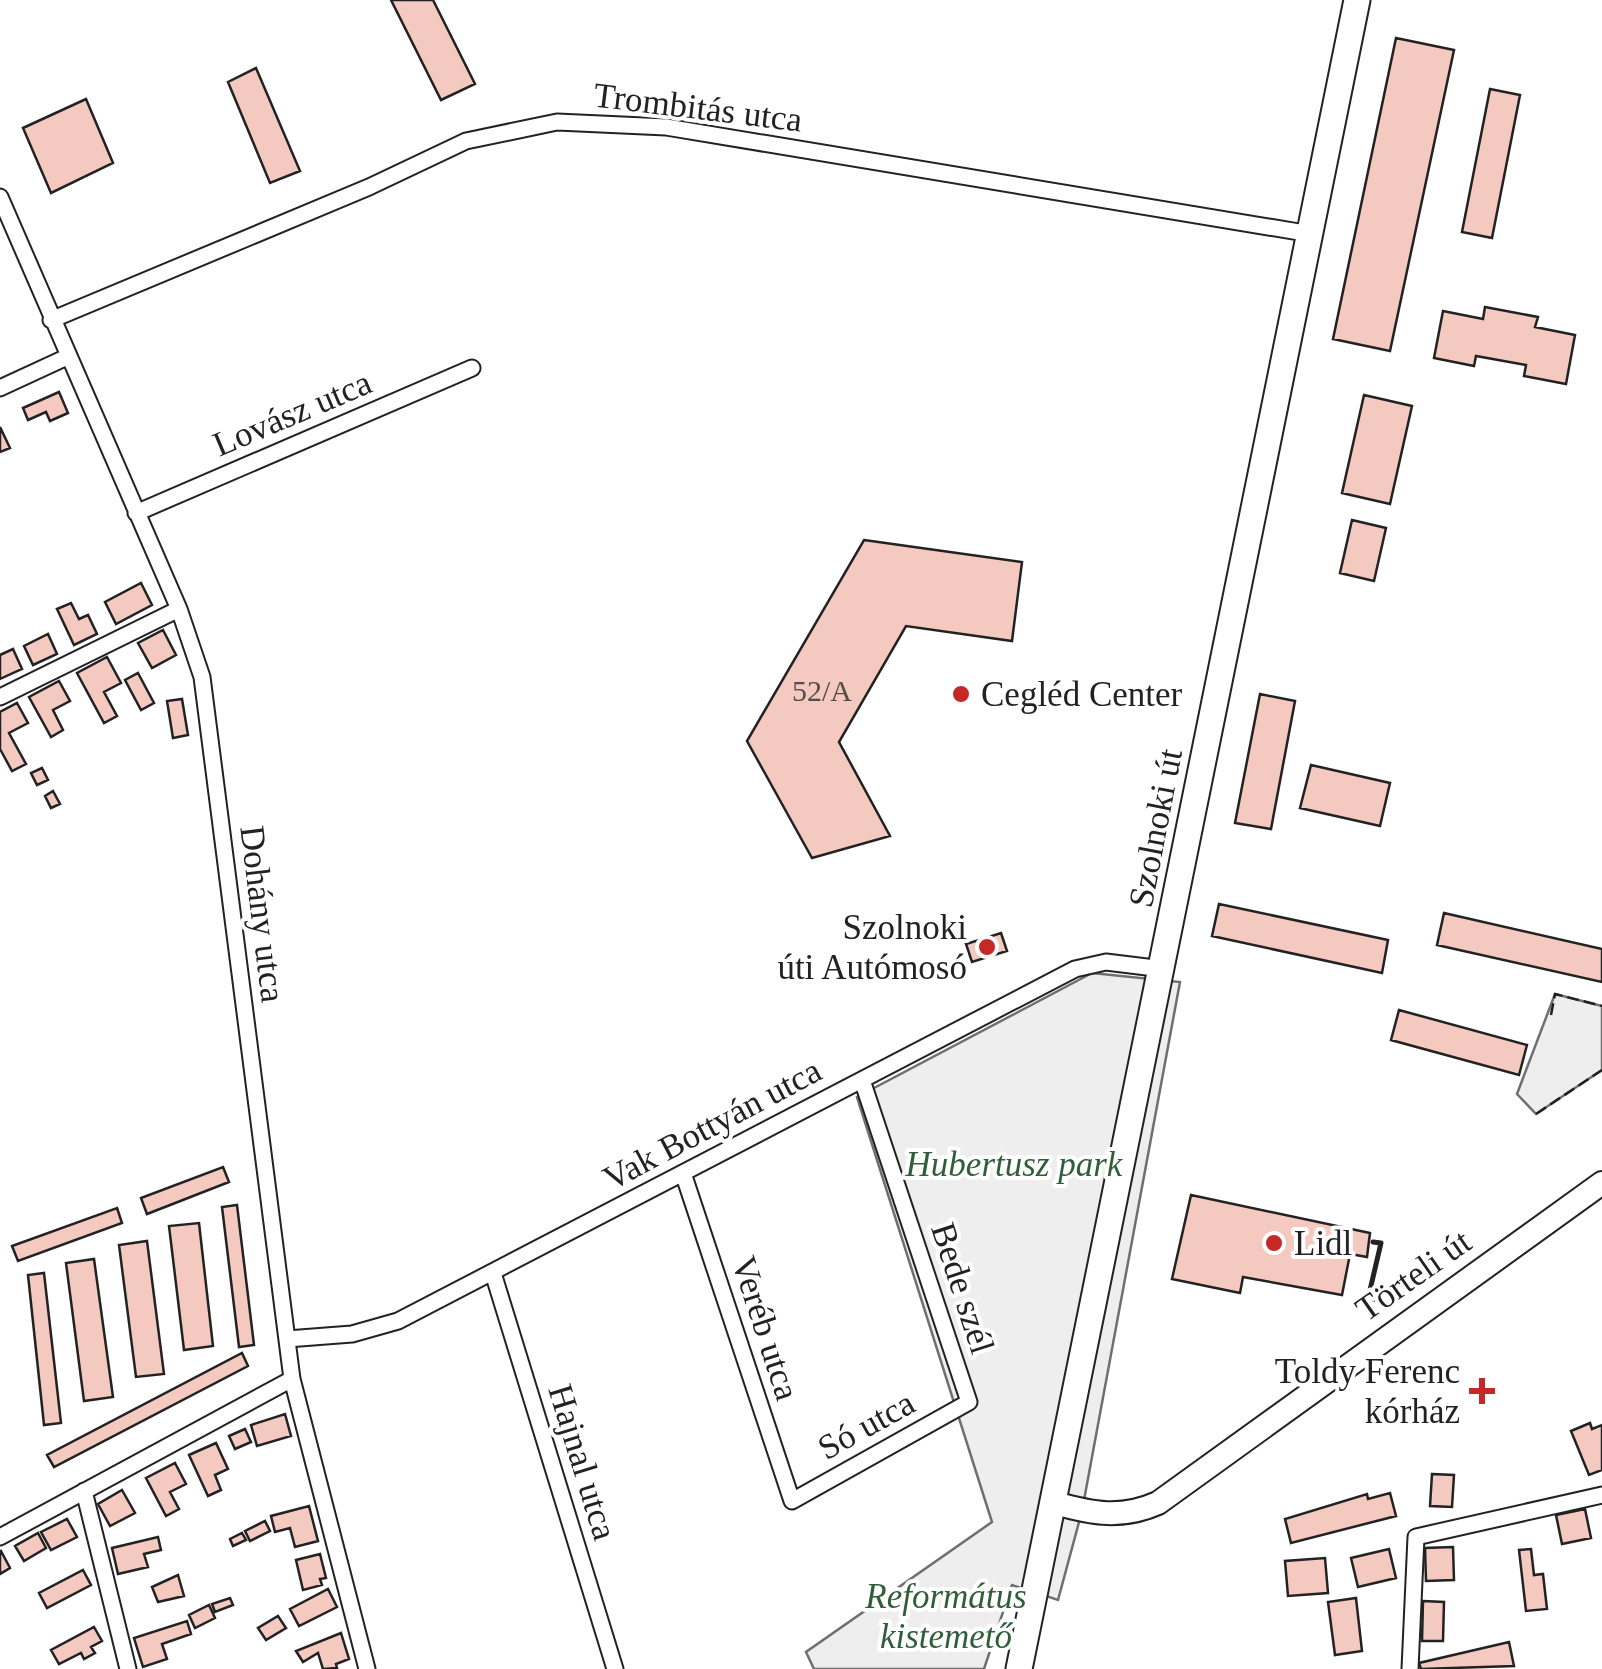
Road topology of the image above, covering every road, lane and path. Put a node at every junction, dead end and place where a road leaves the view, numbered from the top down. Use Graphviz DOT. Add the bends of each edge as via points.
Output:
graph roads {
  1 [pos="1358,0"];
  2 [pos="0,197"];
  3 [pos="1311,234"];
  4 [pos="51,320"];
  5 [pos="67,357"];
  6 [pos="472,368"];
  7 [pos="0,388"];
  8 [pos="136,513"];
  9 [pos="179,609"];
  10 [pos="0,697"];
  11 [pos="1163,969"];
  12 [pos="862,1080"];
  13 [pos="684,1174"];
  14 [pos="1602,1183"];
  15 [pos="492,1274"];
  16 [pos="287,1339"];
  17 [pos="292,1379"];
  18 [pos="968,1402"];
  19 [pos="84,1492"];
  20 [pos="1602,1495"];
  21 [pos="792,1500"];
  22 [pos="1055,1504"];
  23 [pos="0,1537"];
  24 [pos="128,1669"];
  25 [pos="367,1669"];
  26 [pos="615,1669"];
  27 [pos="1019,1669"];
  28 [pos="1410,1669"];
  1 -- 3 [label="main road, Szolnoki út"];
  2 -- 4 [label="street, Dohány utca"];
  3 -- 4 [label="street, Trombitás utca" via="666,127 557,122 466,141"];
  3 -- 11 [label="main road, Szolnoki út"];
  4 -- 5 [label="street, Dohány utca"];
  5 -- 7 [label="street"];
  5 -- 8 [label="street, Dohány utca"];
  6 -- 8 [label="street, Lovász utca"];
  8 -- 9 [label="street, Dohány utca"];
  9 -- 10 [label="street"];
  9 -- 16 [label="street, Dohány utca" via="202,677"];
  11 -- 12 [label="street, Vak Bottyán utca" via="1089,964"];
  11 -- 22 [label="main road, Szolnoki út"];
  12 -- 13 [label="street, Vak Bottyán utca"];
  12 -- 18 [label="street, Bede szél"];
  13 -- 15 [label="street, Vak Bottyán utca"];
  13 -- 21 [label="street, Veréb utca"];
  14 -- 22 [label="main road, Törteli út" via="1158,1502 1112,1516"];
  15 -- 16 [label="street, Vak Bottyán utca" via="374,1330"];
  15 -- 26 [label="street, Hajnal utca"];
  16 -- 17 [label="street, Dohány utca"];
  17 -- 19 [label="street"];
  17 -- 25 [label="street, Dohány utca"];
  18 -- 21 [label="street, Só utca"];
  19 -- 23 [label="street"];
  19 -- 24 [label="street"];
  20 -- 28 [label="street" via="1416,1537"];
  22 -- 27 [label="main road, Szolnoki út"];
}
